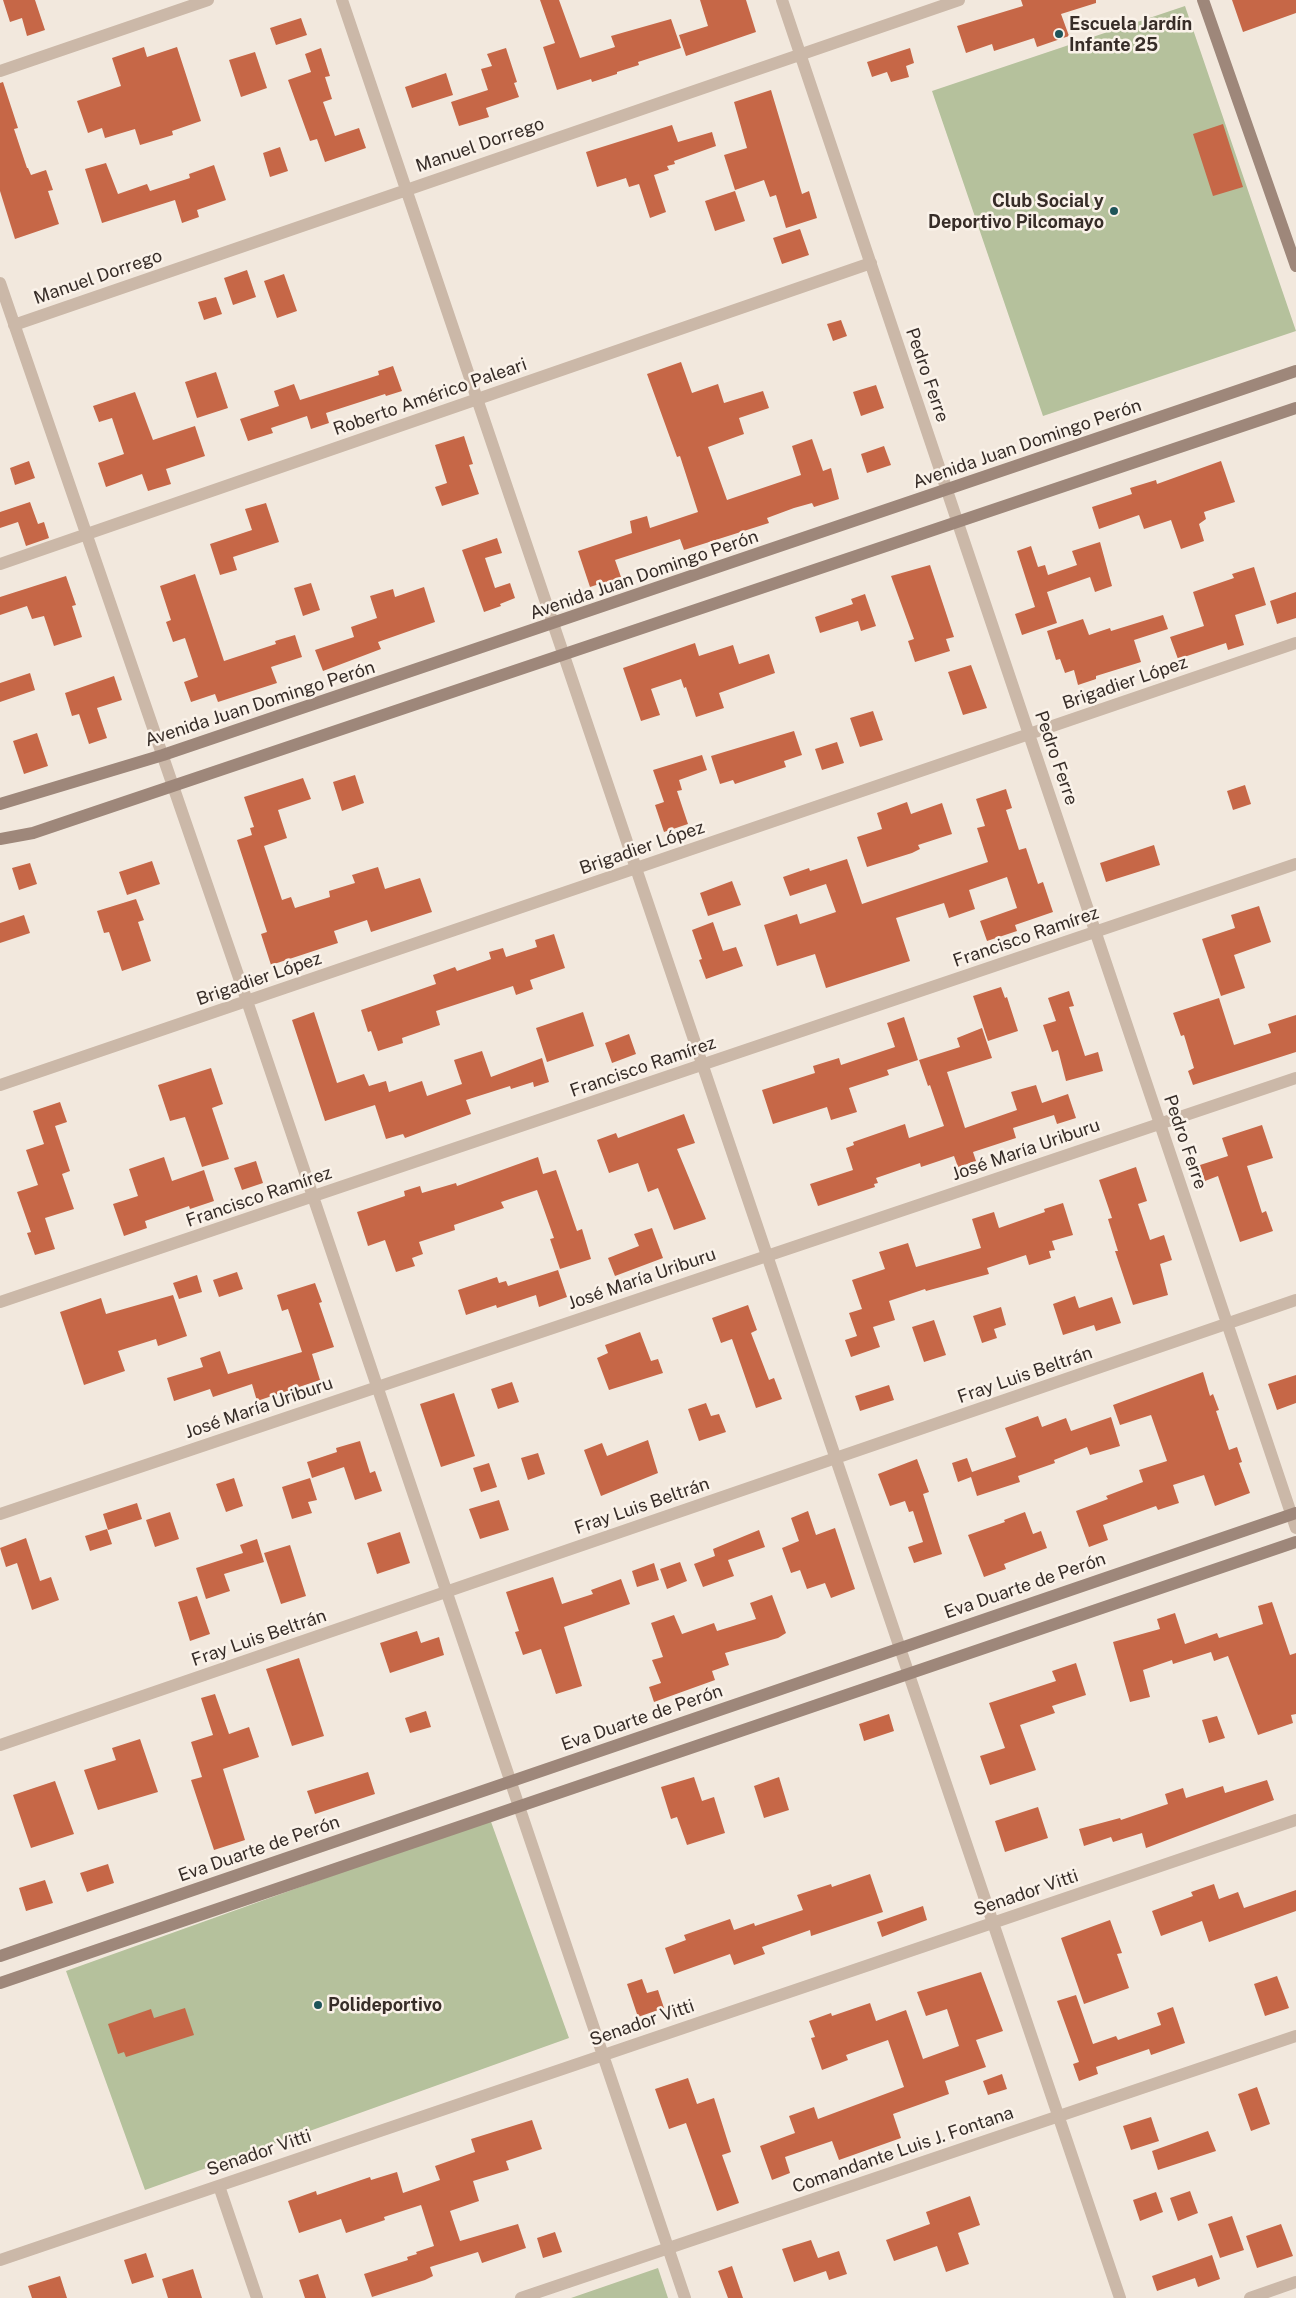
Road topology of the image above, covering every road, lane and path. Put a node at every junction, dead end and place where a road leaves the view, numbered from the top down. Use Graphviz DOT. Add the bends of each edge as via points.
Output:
graph roads {
  1 [pos="208,0"];
  2 [pos="342,0"];
  3 [pos="782,0"];
  4 [pos="959,0"];
  5 [pos="1203,0"];
  6 [pos="800,54"];
  7 [pos="0,70"];
  8 [pos="405,189"];
  9 [pos="871,263"];
  10 [pos="1296,266"];
  11 [pos="0,283"];
  12 [pos="14,325"];
  13 [pos="1296,371"];
  14 [pos="477,399"];
  15 [pos="1296,408"];
  16 [pos="947,490"];
  17 [pos="958,522"];
  18 [pos="85,535"];
  19 [pos="0,564"];
  20 [pos="554,623"];
  21 [pos="1296,643"];
  22 [pos="565,654"];
  23 [pos="1029,734"];
  24 [pos="163,755"];
  25 [pos="174,785"];
  26 [pos="0,804"];
  27 [pos="0,839"];
  28 [pos="1296,864"];
  29 [pos="636,869"];
  30 [pos="1096,932"];
  31 [pos="247,1001"];
  32 [pos="702,1065"];
  33 [pos="1296,1078"];
  34 [pos="0,1085"];
  35 [pos="1160,1123"];
  36 [pos="313,1197"];
  37 [pos="767,1255"];
  38 [pos="1296,1300"];
  39 [pos="0,1302"];
  40 [pos="1227,1324"];
  41 [pos="377,1387"];
  42 [pos="836,1458"];
  43 [pos="1294,1513"];
  44 [pos="0,1514"];
  45 [pos="1296,1528"];
  46 [pos="1296,1542"];
  47 [pos="447,1592"];
  48 [pos="900,1646"];
  49 [pos="909,1674"];
  50 [pos="0,1745"];
  51 [pos="511,1782"];
  52 [pos="519,1806"];
  53 [pos="1296,1820"];
  54 [pos="993,1922"];
  55 [pos="0,1956"];
  56 [pos="0,1983"];
  57 [pos="1296,2036"];
  58 [pos="603,2055"];
  59 [pos="1059,2116"];
  60 [pos="219,2186"];
  61 [pos="668,2248"];
  62 [pos="0,2260"];
  63 [pos="1296,2282"];
  64 [pos="258,2298"];
  65 [pos="521,2298"];
  66 [pos="686,2298"];
  67 [pos="1120,2298"];
  68 [pos="1250,2298"];
  1 -- 7 [label="street"];
  2 -- 8 [label="street"];
  3 -- 6 [label="street, Pedro Ferre"];
  4 -- 6 [label="street, Manuel Dorrego"];
  5 -- 10 [label="street"];
  6 -- 8 [label="street, Manuel Dorrego"];
  6 -- 9 [label="street, Pedro Ferre"];
  8 -- 12 [label="street, Manuel Dorrego"];
  8 -- 14 [label="street"];
  9 -- 14 [label="street, Roberto Américo Paleari"];
  9 -- 16 [label="street, Pedro Ferre"];
  11 -- 12 [label="street"];
  12 -- 18 [label="street"];
  13 -- 16 [label="street, Avenida Juan Domingo Perón"];
  14 -- 18 [label="street, Roberto Américo Paleari"];
  14 -- 20 [label="street"];
  15 -- 17 [label="street"];
  16 -- 17 [label="street, Pedro Ferre"];
  16 -- 20 [label="street, Avenida Juan Domingo Perón"];
  17 -- 22 [label="street"];
  17 -- 23 [label="street, Pedro Ferre"];
  18 -- 19 [label="street, Roberto Américo Paleari"];
  18 -- 24 [label="street"];
  20 -- 22 [label="street"];
  20 -- 24 [label="street, Avenida Juan Domingo Perón"];
  21 -- 23 [label="street, Brigadier López"];
  22 -- 25 [label="street"];
  22 -- 29 [label="street"];
  23 -- 29 [label="street, Brigadier López"];
  23 -- 30 [label="street, Pedro Ferre"];
  24 -- 25 [label="street"];
  24 -- 26 [label="street, Avenida Juan Domingo Perón"];
  25 -- 27 [label="street" via="33,833"];
  25 -- 31 [label="street"];
  28 -- 30 [label="street, Francisco Ramírez"];
  29 -- 31 [label="street, Brigadier López"];
  29 -- 32 [label="street"];
  30 -- 32 [label="street, Francisco Ramírez"];
  30 -- 35 [label="street, Pedro Ferre"];
  31 -- 34 [label="street, Brigadier López"];
  31 -- 36 [label="street"];
  32 -- 36 [label="street, Francisco Ramírez"];
  32 -- 37 [label="street"];
  33 -- 35 [label="street, José María Uriburu"];
  35 -- 37 [label="street, José María Uriburu"];
  35 -- 40 [label="street, Pedro Ferre"];
  36 -- 39 [label="street, Francisco Ramírez"];
  36 -- 41 [label="street"];
  37 -- 41 [label="street, José María Uriburu"];
  37 -- 42 [label="street"];
  38 -- 40 [label="street, Fray Luis Beltrán"];
  40 -- 42 [label="street, Fray Luis Beltrán"];
  40 -- 43 [label="street, Pedro Ferre"];
  41 -- 44 [label="street, José María Uriburu"];
  41 -- 47 [label="street"];
  42 -- 47 [label="street, Fray Luis Beltrán"];
  42 -- 48 [label="street"];
  43 -- 45 [label="street, Pedro Ferre"];
  43 -- 48 [label="street, Eva Duarte de Perón"];
  46 -- 49 [label="street"];
  47 -- 50 [label="street, Fray Luis Beltrán"];
  47 -- 51 [label="street"];
  48 -- 49 [label="street"];
  48 -- 51 [label="street, Eva Duarte de Perón"];
  49 -- 52 [label="street"];
  49 -- 54 [label="street"];
  51 -- 52 [label="street"];
  51 -- 55 [label="street, Eva Duarte de Perón"];
  52 -- 56 [label="street"];
  52 -- 58 [label="street"];
  53 -- 54 [label="street, Senador Vitti"];
  54 -- 58 [label="street, Senador Vitti"];
  54 -- 59 [label="street"];
  57 -- 59 [label="street, Comandante Luis J. Fontana"];
  58 -- 60 [label="street, Senador Vitti"];
  58 -- 61 [label="street"];
  59 -- 61 [label="street, Comandante Luis J. Fontana"];
  59 -- 67 [label="street"];
  60 -- 62 [label="street, Senador Vitti"];
  60 -- 64 [label="street"];
  61 -- 65 [label="street, Comandante Luis J. Fontana"];
  61 -- 66 [label="street"];
  63 -- 68 [label="street"];
}
